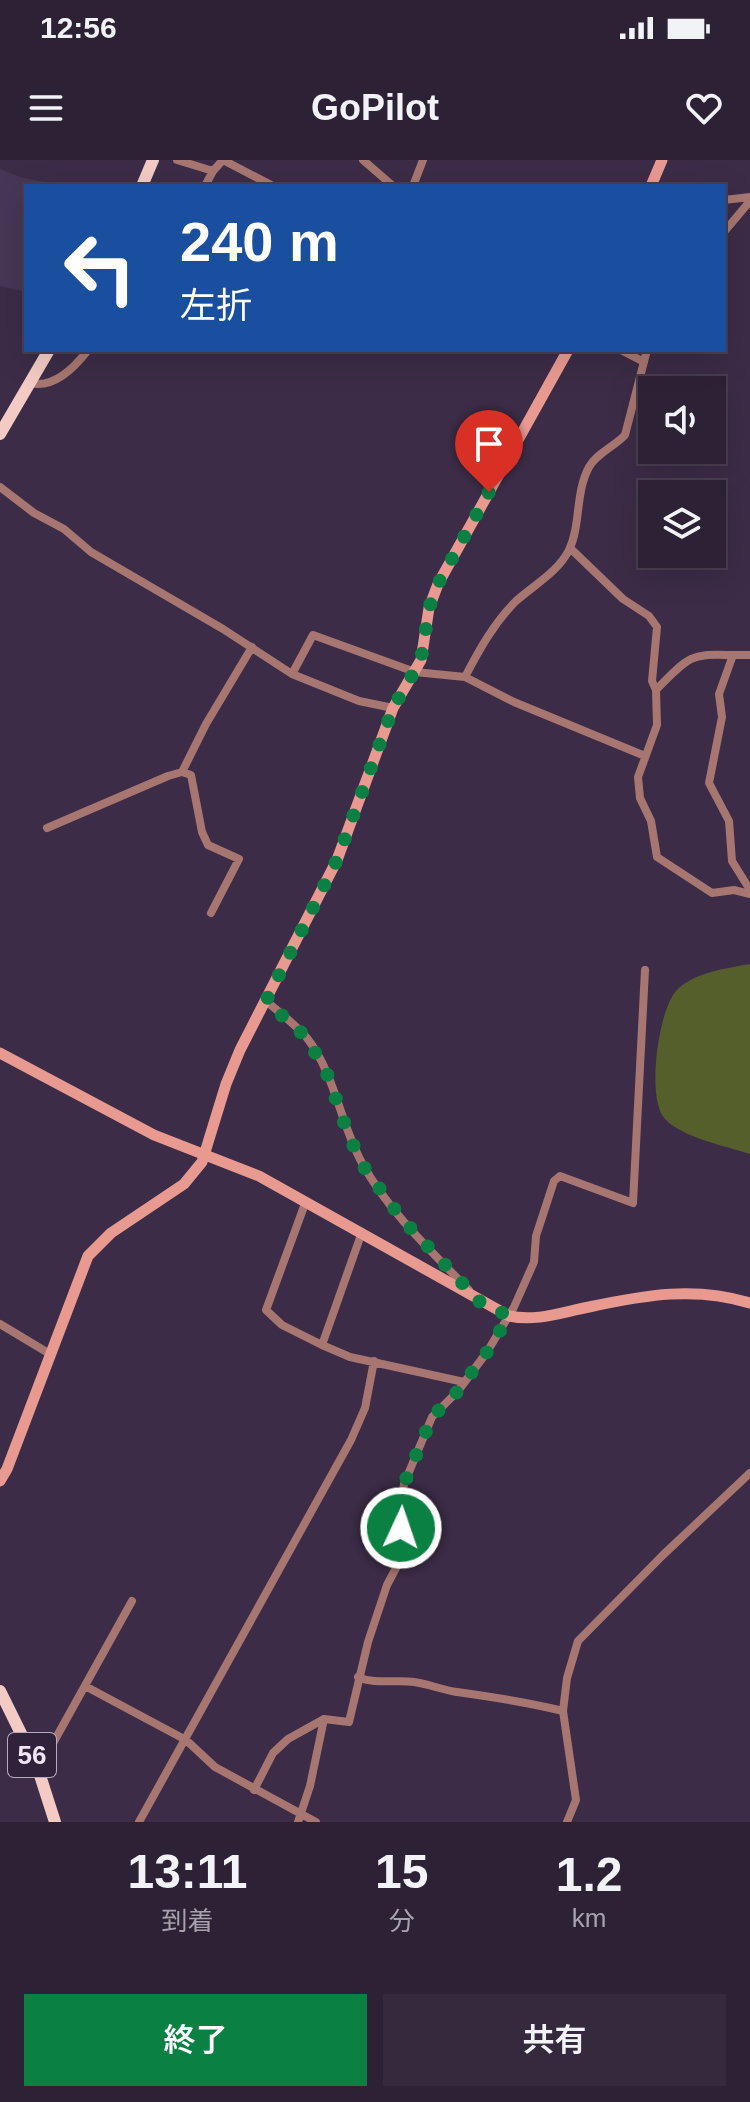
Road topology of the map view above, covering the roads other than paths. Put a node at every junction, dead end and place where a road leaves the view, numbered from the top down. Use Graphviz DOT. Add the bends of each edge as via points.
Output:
graph roads {
  1 [pos="153,160"];
  2 [pos="177,160"];
  3 [pos="222,160"];
  4 [pos="363,160"];
  5 [pos="423,160"];
  6 [pos="662,160"];
  7 [pos="213,171"];
  8 [pos="143,184"];
  9 [pos="206,184"];
  10 [pos="269,184"];
  11 [pos="391,184"];
  12 [pos="414,184"];
  13 [pos="652,184"];
  14 [pos="750,199"];
  15 [pos="726,200"];
  16 [pos="726,229"];
  17 [pos="48,352"];
  18 [pos="86,352"];
  19 [pos="567,352"];
  20 [pos="625,352"];
  21 [pos="646,352"];
  22 [pos="644,362"];
  23 [pos="30,383"];
  24 [pos="0,434"];
  25 [pos="0,487"];
  26 [pos="570,548"];
  27 [pos="252,647"];
  28 [pos="733,655"];
  29 [pos="750,655"];
  30 [pos="415,672"];
  31 [pos="292,674"];
  32 [pos="465,677"];
  33 [pos="656,690"];
  34 [pos="393,708"];
  35 [pos="645,756"];
  36 [pos="182,772"];
  37 [pos="47,828"];
  38 [pos="750,892"];
  39 [pos="211,913"];
  40 [pos="645,970"];
  41 [pos="266,1001"];
  42 [pos="0,1053"];
  43 [pos="205,1156"];
  44 [pos="306,1201"];
  45 [pos="362,1232"];
  46 [pos="480,1302"];
  47 [pos="750,1303"];
  48 [pos="509,1316"];
  49 [pos="0,1324"];
  50 [pos="322,1345"];
  51 [pos="50,1354"];
  52 [pos="374,1361"];
  53 [pos="464,1382"];
  54 [pos="750,1473"];
  55 [pos="0,1481"];
  56 [pos="132,1601"];
  57 [pos="358,1677"];
  58 [pos="85,1686"];
  59 [pos="0,1691"];
  60 [pos="563,1711"];
  61 [pos="324,1719"];
  62 [pos="186,1740"];
  63 [pos="37,1766"];
  64 [pos="254,1790"];
  65 [pos="300,1819"];
  66 [pos="55,1822"];
  67 [pos="139,1822"];
  68 [pos="316,1822"];
  69 [pos="567,1822"];
  1 -- 8 [label="main road"];
  2 -- 7 [label="street"];
  3 -- 7 [label="street"];
  3 -- 10 [label="street"];
  4 -- 11 [label="street"];
  5 -- 12 [label="street"];
  6 -- 13 [label="street"];
  7 -- 9 [label="street"];
  14 -- 15 [label="street"];
  14 -- 16 [label="street"];
  17 -- 23 [label="main road"];
  18 -- 23 [label="street" via="56,380"];
  19 -- 30 [label="street" via="438,584"];
  20 -- 22 [label="street"];
  21 -- 22 [label="street"];
  22 -- 26 [label="street" via="625,435 591,464 582,484"];
  23 -- 24 [label="main road"];
  25 -- 27 [label="street" via="91,552"];
  26 -- 32 [label="street" via="552,572 515,602 485,639"];
  26 -- 33 [label="street" via="655,623"];
  27 -- 31 [label="street"];
  27 -- 36 [label="street"];
  28 -- 29 [label="street"];
  28 -- 33 [label="street" via="693,656"];
  28 -- 38 [label="street" via="719,694 722,717 709,783 730,824 732,861"];
  30 -- 31 [label="street" via="313,635"];
  30 -- 32 [label="street"];
  30 -- 34 [label="street"];
  31 -- 34 [label="street" via="359,701"];
  32 -- 35 [label="street"];
  33 -- 35 [label="street" via="657,725"];
  34 -- 41 [label="street" via="337,860"];
  35 -- 38 [label="street" via="638,777 640,798 651,821 657,857 712,893"];
  36 -- 37 [label="street"];
  36 -- 39 [label="street" via="191,775 208,845 239,859"];
  40 -- 48 [label="street" via="633,1203 560,1176 554,1181 536,1236 534,1262"];
  41 -- 43 [label="street" via="226,1084"];
  41 -- 46 [label="street" via="307,1038 328,1076 361,1163 375,1183 412,1231"];
  42 -- 43 [label="street" via="154,1135"];
  43 -- 44 [label="street"];
  43 -- 51 [label="street" via="184,1184 111,1233 88,1256"];
  44 -- 45 [label="street"];
  44 -- 50 [label="street" via="266,1310 282,1325"];
  45 -- 46 [label="street"];
  45 -- 50 [label="street"];
  46 -- 48 [label="street"];
  47 -- 48 [label="street" via="680,1292 542,1317"];
  48 -- 53 [label="street"];
  49 -- 51 [label="street"];
  50 -- 52 [label="street"];
  51 -- 55 [label="street"];
  52 -- 53 [label="street"];
  52 -- 62 [label="street" via="365,1408 351,1440"];
  53 -- 57 [label="street" via="432,1417 404,1484 404,1553 387,1585"];
  54 -- 60 [label="street" via="578,1641"];
  56 -- 58 [label="street"];
  57 -- 60 [label="street" via="426,1684"];
  57 -- 61 [label="street" via="349,1722"];
  58 -- 62 [label="street"];
  58 -- 63 [label="street"];
  59 -- 63 [label="main road, 56"];
  60 -- 69 [label="street" via="576,1800"];
  61 -- 64 [label="street" via="273,1753"];
  61 -- 65 [label="street"];
  62 -- 64 [label="street" via="215,1767"];
  62 -- 67 [label="street"];
  63 -- 66 [label="main road, 56"];
  64 -- 65 [label="street"];
  65 -- 68 [label="street"];
}
